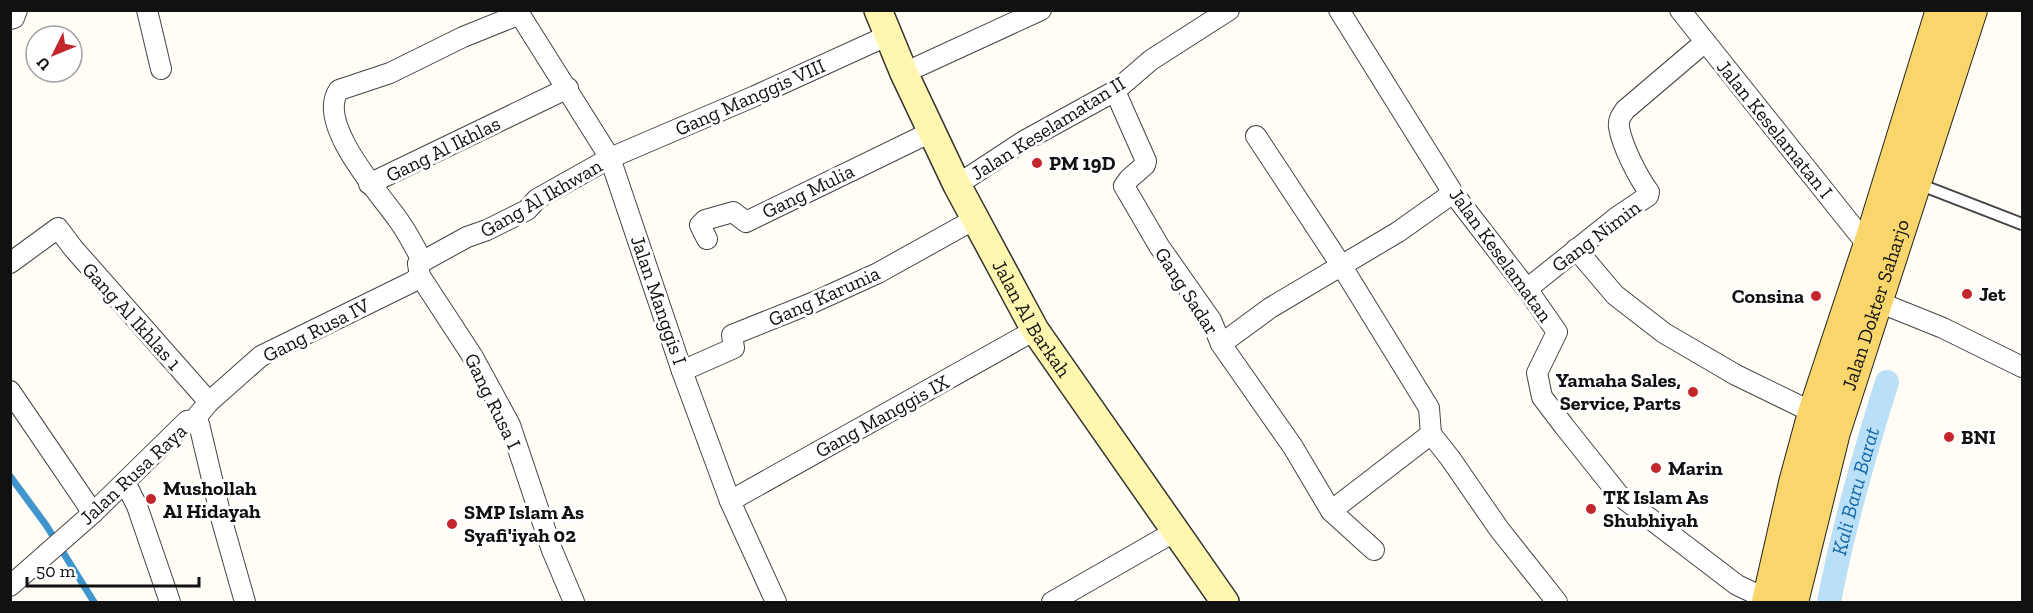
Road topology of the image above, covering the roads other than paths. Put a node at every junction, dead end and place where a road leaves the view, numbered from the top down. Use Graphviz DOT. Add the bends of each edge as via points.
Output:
graph roads {
  1 [pos="17,10"];
  2 [pos="147,10"];
  3 [pos="878,10"];
  4 [pos="1041,10"];
  5 [pos="1229,10"];
  6 [pos="1339,10"];
  7 [pos="1680,10"];
  8 [pos="1942,10"];
  9 [pos="1971,10"];
  10 [pos="519,12"];
  11 [pos="10,19"];
  12 [pos="889,35"];
  13 [pos="1705,42"];
  14 [pos="161,69"];
  15 [pos="904,73"];
  16 [pos="568,88"];
  17 [pos="1115,91"];
  18 [pos="931,132"];
  19 [pos="1257,136"];
  20 [pos="610,158"];
  21 [pos="369,184"];
  22 [pos="957,185"];
  23 [pos="1927,187"];
  24 [pos="1454,193"];
  25 [pos="975,219"];
  26 [pos="2022,224"];
  27 [pos="707,239"];
  28 [pos="1869,247"];
  29 [pos="1576,249"];
  30 [pos="10,263"];
  31 [pos="1341,264"];
  32 [pos="421,269"];
  33 [pos="1527,289"];
  34 [pos="1876,300"];
  35 [pos="1035,330"];
  36 [pos="1221,344"];
  37 [pos="2022,368"];
  38 [pos="682,371"];
  39 [pos="10,391"];
  40 [pos="209,402"];
  41 [pos="1814,413"];
  42 [pos="194,420"];
  43 [pos="1431,434"];
  44 [pos="125,482"];
  45 [pos="730,501"];
  46 [pos="1330,511"];
  47 [pos="87,518"];
  48 [pos="1174,532"];
  49 [pos="1374,550"];
  50 [pos="10,586"];
  51 [pos="1776,602"];
  52 [pos="170,603"];
  53 [pos="245,603"];
  54 [pos="574,603"];
  55 [pos="776,603"];
  56 [pos="1052,603"];
  57 [pos="1225,603"];
  58 [pos="1557,603"];
  1 -- 11 [label="street"];
  2 -- 14 [label="street"];
  3 -- 12 [label="street, Jalan Al Barkah"];
  4 -- 15 [label="street"];
  5 -- 17 [label="street, Jalan Keselamatan II" via="1151,60"];
  6 -- 24 [label="street, Jalan Keselamatan"];
  7 -- 13 [label="street, Jalan Keselamatan I"];
  8 -- 28 [label="main road, Jalan Dokter Saharjo"];
  9 -- 23 [label="main road, Jalan Dokter Saharjo"];
  10 -- 16 [label="street, Jalan Manggis I"];
  10 -- 21 [label="street" via="390,73 339,90 334,97 335,120"];
  12 -- 15 [label="street, Jalan Al Barkah"];
  12 -- 20 [label="street, Gang Manggis VIII"];
  13 -- 28 [label="street, Jalan Keselamatan I"];
  13 -- 29 [label="street, Gang Nimin" via="1620,117 1626,147 1648,196"];
  15 -- 18 [label="street, Jalan Al Barkah"];
  16 -- 20 [label="street, Jalan Manggis I"];
  16 -- 21 [label="street, Gang Al Ikhlas"];
  17 -- 22 [label="street, Jalan Keselamatan II" via="1024,141"];
  17 -- 36 [label="street, Gang Sadar" via="1146,161 1124,186 1159,246 1211,320"];
  18 -- 22 [label="street, Jalan Al Barkah"];
  18 -- 27 [label="street, Gang Mulia" via="746,222 733,212 705,220 700,225"];
  19 -- 31 [label="street"];
  20 -- 32 [label="street, Gang Al Ikhwan" via="537,199 526,210 467,237"];
  20 -- 38 [label="street, Jalan Manggis I"];
  21 -- 32 [label="street, Gang Al Ikhlas" via="399,221"];
  22 -- 25 [label="street, Jalan Al Barkah"];
  23 -- 26 [label="lane"];
  23 -- 34 [label="main road, Jalan Dokter Saharjo"];
  24 -- 31 [label="street, Gang Sadar" via="1398,232"];
  24 -- 33 [label="street, Jalan Keselamatan"];
  25 -- 35 [label="street, Jalan Al Barkah"];
  25 -- 38 [label="street, Gang Karunia" via="878,273 732,335 734,348"];
  28 -- 41 [label="main road, Jalan Dokter Saharjo"];
  29 -- 33 [label="street, Gang Nimin"];
  29 -- 41 [label="street" via="1615,295 1664,333 1736,375"];
  30 -- 40 [label="street, Gang Al Ikhlas 1" via="58,228"];
  31 -- 36 [label="street, Gang Sadar"];
  31 -- 43 [label="street" via="1429,408"];
  32 -- 40 [label="street, Gang Rusa IV" via="412,282 261,356"];
  32 -- 54 [label="street, Gang Rusa I" via="510,425"];
  33 -- 51 [label="street, Jalan Keselamatan" via="1557,332 1537,373 1542,397 1564,426 1619,495 1737,585"];
  34 -- 37 [label="street"];
  34 -- 51 [label="main road, Jalan Dokter Saharjo"];
  35 -- 45 [label="street, Gang Manggis IX"];
  35 -- 48 [label="street, Jalan Al Barkah"];
  36 -- 46 [label="street" via="1293,447"];
  38 -- 45 [label="street, Jalan Manggis I"];
  39 -- 47 [label="street"];
  40 -- 42 [label="street, Gang Rusa IV"];
  41 -- 51 [label="main road, Jalan Dokter Saharjo" via="1795,483"];
  42 -- 44 [label="street, Jalan Rusa Raya" via="188,421"];
  42 -- 53 [label="street, Jalan Rusa Raya" via="199,424"];
  43 -- 46 [label="street"];
  43 -- 58 [label="street"];
  44 -- 47 [label="street, Jalan Rusa Raya"];
  44 -- 52 [label="street"];
  45 -- 55 [label="street, Jalan Manggis I"];
  46 -- 49 [label="street"];
  47 -- 50 [label="street, Jalan Rusa Raya"];
  48 -- 56 [label="street"];
  48 -- 57 [label="street, Jalan Al Barkah"];
}
